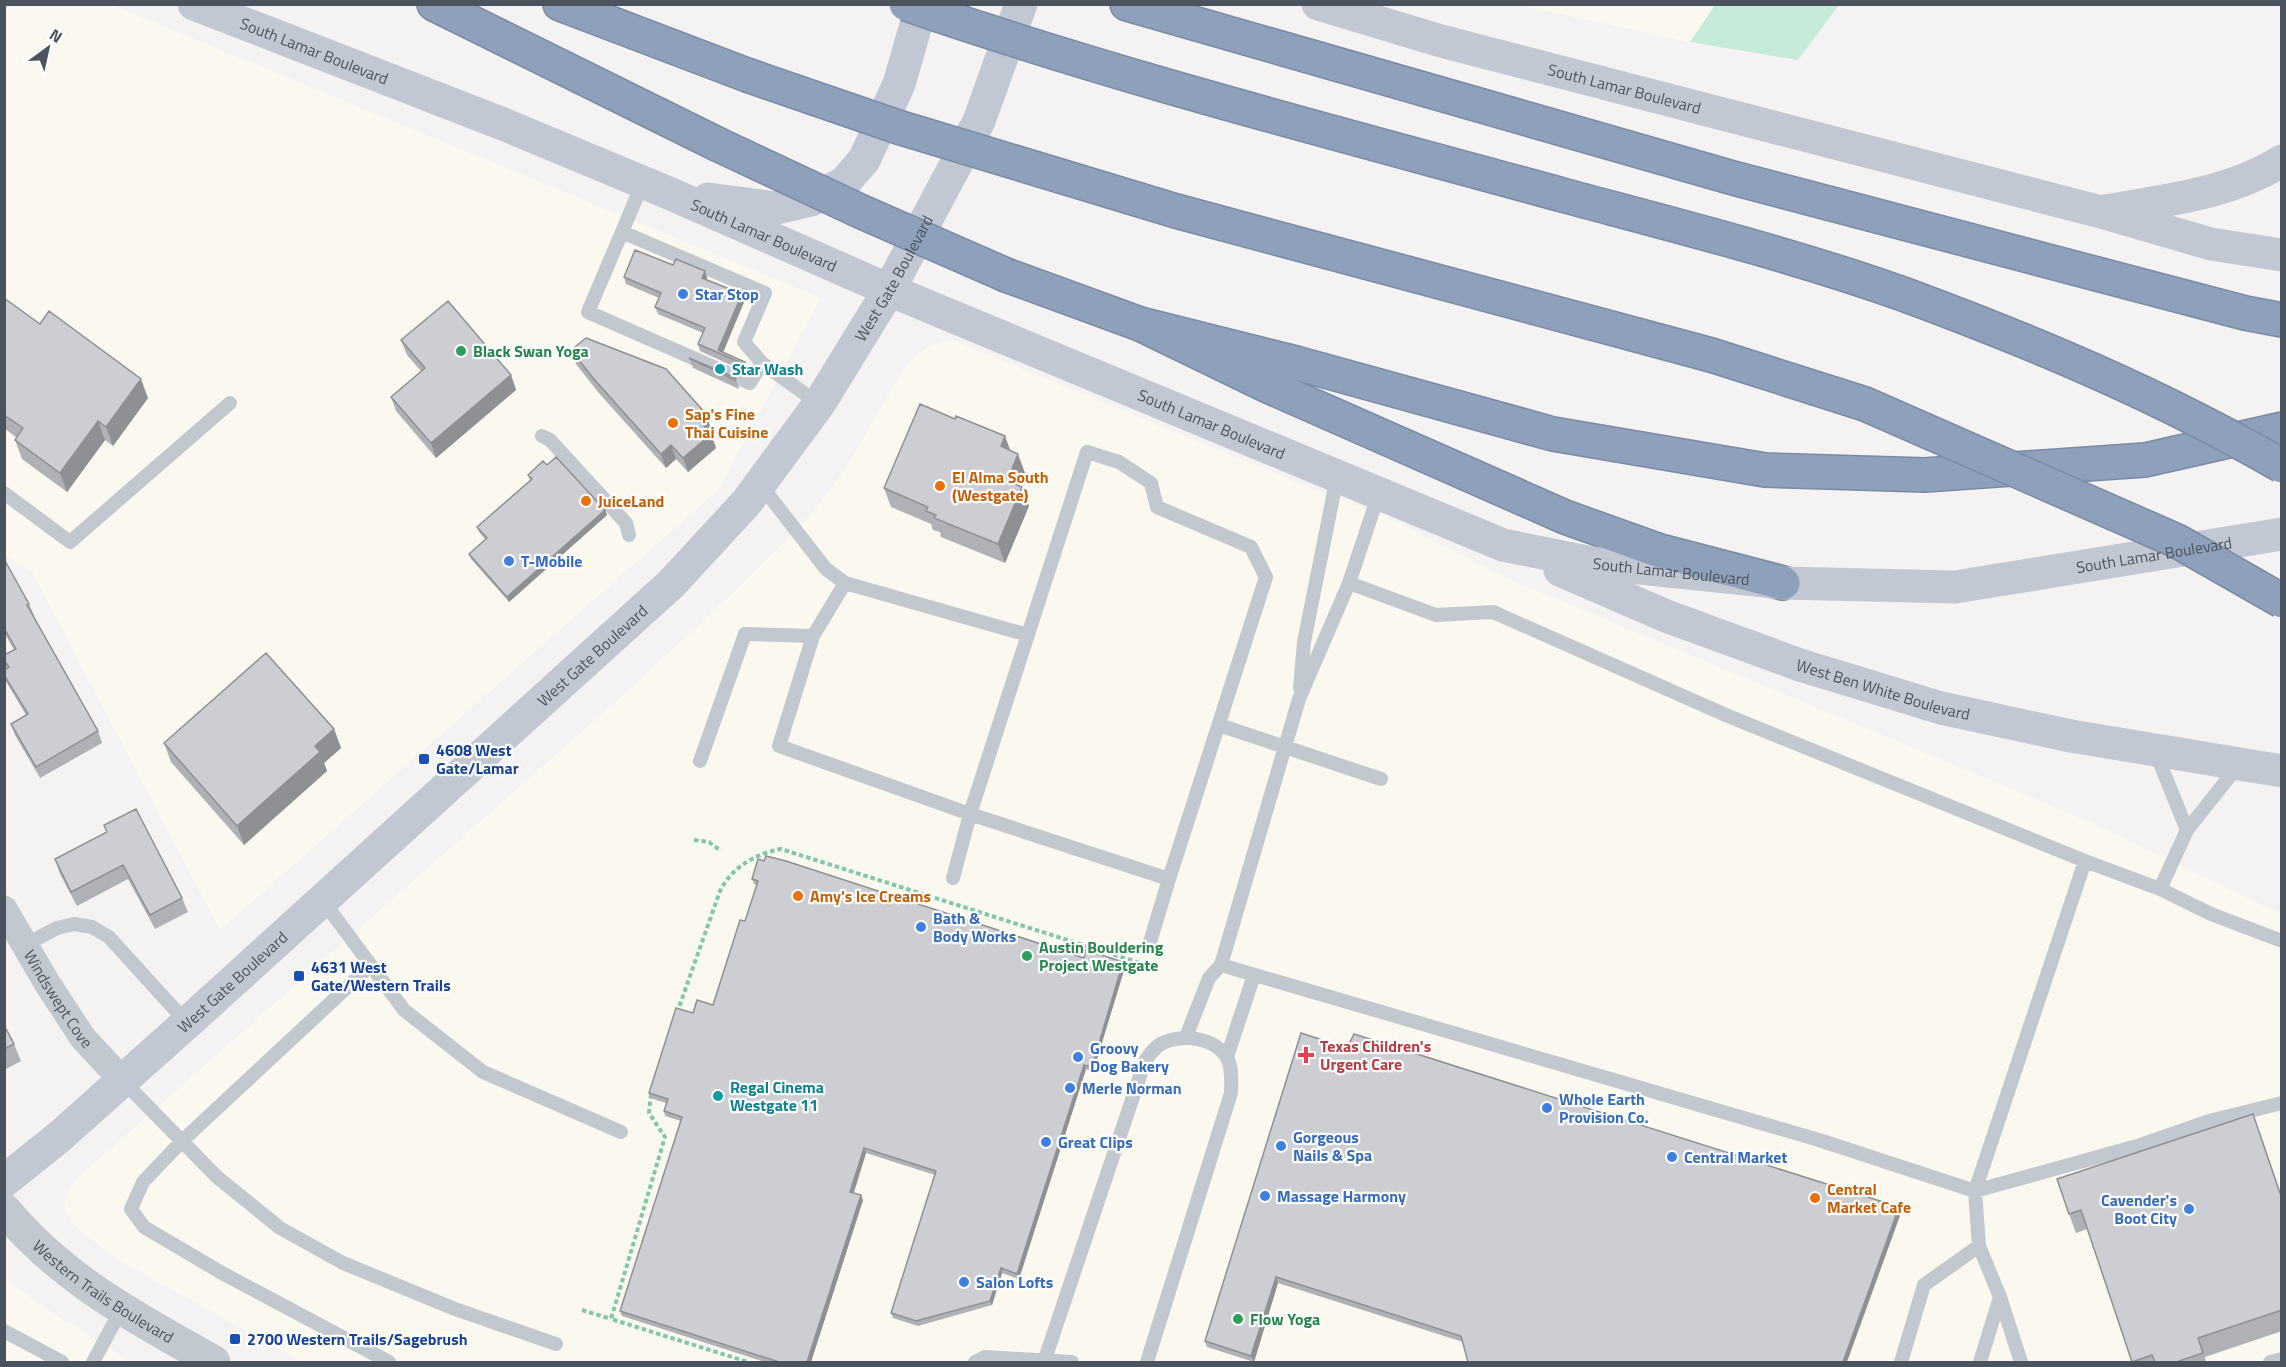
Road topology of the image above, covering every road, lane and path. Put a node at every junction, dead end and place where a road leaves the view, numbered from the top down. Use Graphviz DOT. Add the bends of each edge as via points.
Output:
graph roads {
  1 [pos="194,4"];
  2 [pos="434,4"];
  3 [pos="560,4"];
  4 [pos="906,4"];
  5 [pos="922,4"];
  6 [pos="1021,4"];
  7 [pos="1127,4"];
  8 [pos="1318,4"];
  9 [pos="2282,161"];
  10 [pos="657,188"];
  11 [pos="2101,212"];
  12 [pos="622,232"];
  13 [pos="2282,255"];
  14 [pos="889,290"];
  15 [pos="2282,320"];
  16 [pos="1140,324"];
  17 [pos="762,363"];
  18 [pos="230,403"];
  19 [pos="819,404"];
  20 [pos="2282,429"];
  21 [pos="542,436"];
  22 [pos="2282,466"];
  23 [pos="1337,477"];
  24 [pos="760,484"];
  25 [pos="4,493"];
  26 [pos="1379,493"];
  27 [pos="2282,534"];
  28 [pos="629,535"];
  29 [pos="1503,545"];
  30 [pos="845,583"];
  31 [pos="1349,583"];
  32 [pos="1783,584"];
  33 [pos="2282,601"];
  34 [pos="1028,635"];
  35 [pos="813,636"];
  36 [pos="1299,699"];
  37 [pos="1219,725"];
  38 [pos="1285,747"];
  39 [pos="2155,751"];
  40 [pos="700,761"];
  41 [pos="2238,766"];
  42 [pos="2282,771"];
  43 [pos="1381,779"];
  44 [pos="970,814"];
  45 [pos="2187,830"];
  46 [pos="694,840"];
  47 [pos="721,850"];
  48 [pos="2085,861"];
  49 [pos="953,878"];
  50 [pos="1169,879"];
  51 [pos="2160,889"];
  52 [pos="322,901"];
  53 [pos="4,909"];
  54 [pos="2282,941"];
  55 [pos="1150,942"];
  56 [pos="26,945"];
  57 [pos="1143,964"];
  58 [pos="1221,965"];
  59 [pos="370,966"];
  60 [pos="1254,975"];
  61 [pos="187,1023"];
  62 [pos="674,1024"];
  63 [pos="1186,1037"];
  64 [pos="1227,1057"];
  65 [pos="123,1081"];
  66 [pos="653,1088"];
  67 [pos="2282,1103"];
  68 [pos="621,1132"];
  69 [pos="182,1141"];
  70 [pos="4,1181"];
  71 [pos="1975,1191"];
  72 [pos="4,1209"];
  73 [pos="1979,1246"];
  74 [pos="2000,1297"];
  75 [pos="121,1310"];
  76 [pos="582,1310"];
  77 [pos="611,1319"];
  78 [pos="4,1331"];
  79 [pos="556,1344"];
  80 [pos="2282,1359"];
  81 [pos="97,1361"];
  82 [pos="1044,1361"];
  83 [pos="62,1362"];
  84 [pos="214,1362"];
  85 [pos="389,1362"];
  86 [pos="748,1362"];
  87 [pos="975,1362"];
  88 [pos="1072,1362"];
  89 [pos="1147,1362"];
  90 [pos="1901,1362"];
  91 [pos="1980,1362"];
  92 [pos="2021,1362"];
  93 [pos="2270,1362"];
  1 -- 10 [label="main road, South Lamar Boulevard"];
  2 -- 16 [label="highway, bridge" via="862,212 1006,275"];
  3 -- 33 [label="highway, bridge" via="898,127 1176,211 1711,355 1865,404 2177,541"];
  4 -- 22 [label="highway, bridge" via="1084,62 1743,244 1900,294 2080,363 2228,434"];
  5 -- 10 [label="main road" via="899,84 864,160 844,183 811,200 777,208"];
  6 -- 14 [label="main road, West Gate Boulevard" via="979,121"];
  7 -- 15 [label="highway" via="1745,181"];
  8 -- 11 [label="main road, South Lamar Boulevard" via="1442,41"];
  9 -- 11 [label="main road" via="2228,187"];
  10 -- 12 [label="lane"];
  10 -- 14 [label="main road, South Lamar Boulevard"];
  11 -- 13 [label="main road, South Lamar Boulevard" via="2211,244"];
  12 -- 17 [label="lane" via="765,293 744,342"];
  12 -- 17 [label="lane" via="588,312 750,382"];
  14 -- 19 [label="main road, West Gate Boulevard"];
  14 -- 23 [label="main road, South Lamar Boulevard"];
  16 -- 20 [label="highway" via="1553,434 1765,470 1925,475 2145,459"];
  16 -- 32 [label="highway" via="1268,386 1565,517 1660,551"];
  17 -- 19 [label="lane"];
  18 -- 25 [label="lane" via="70,542"];
  19 -- 24 [label="main road, West Gate Boulevard"];
  21 -- 28 [label="lane" via="626,523"];
  23 -- 26 [label="main road, South Lamar Boulevard"];
  23 -- 36 [label="lane" via="1304,642"];
  24 -- 30 [label="lane" via="825,569"];
  24 -- 52 [label="main road, West Gate Boulevard" via="671,584"];
  26 -- 29 [label="main road, South Lamar Boulevard"];
  26 -- 31 [label="lane"];
  27 -- 32 [label="main road, South Lamar Boulevard" via="1955,586"];
  29 -- 32 [label="main road, South Lamar Boulevard" via="1592,563"];
  29 -- 39 [label="main road, West Ben White Boulevard" via="1666,616 1800,665 1941,708"];
  30 -- 34 [label="lane"];
  30 -- 35 [label="lane"];
  31 -- 36 [label="lane"];
  31 -- 48 [label="lane" via="1436,615 1493,612 1728,716"];
  34 -- 37 [label="lane" via="1087,452 1119,462 1150,483 1157,507 1251,547 1266,577"];
  34 -- 44 [label="lane"];
  35 -- 40 [label="lane" via="745,634"];
  35 -- 44 [label="lane" via="778,746"];
  36 -- 38 [label="lane"];
  37 -- 38 [label="lane"];
  37 -- 50 [label="lane"];
  38 -- 43 [label="lane"];
  38 -- 58 [label="lane"];
  39 -- 41 [label="main road, West Ben White Boulevard"];
  39 -- 45 [label="lane"];
  41 -- 42 [label="main road, West Ben White Boulevard"];
  41 -- 45 [label="lane"];
  44 -- 49 [label="lane"];
  44 -- 50 [label="lane"];
  45 -- 51 [label="lane"];
  46 -- 47 [label="path" via="709,842"];
  48 -- 51 [label="lane"];
  48 -- 71 [label="lane"];
  50 -- 55 [label="lane"];
  51 -- 54 [label="lane" via="2211,914"];
  52 -- 59 [label="lane"];
  52 -- 61 [label="main road, West Gate Boulevard"];
  53 -- 56 [label="street, Windswept Cove"];
  56 -- 61 [label="lane" via="57,928 74,924 92,927 109,937"];
  56 -- 65 [label="street, Windswept Cove" via="83,1038"];
  57 -- 62 [label="path" via="781,849 753,858 726,879"];
  58 -- 60 [label="lane"];
  58 -- 63 [label="lane" via="1209,978"];
  59 -- 68 [label="lane" via="404,1010 483,1072"];
  59 -- 69 [label="lane"];
  60 -- 64 [label="lane"];
  60 -- 71 [label="lane" via="1819,1140"];
  61 -- 65 [label="main road, West Gate Boulevard"];
  63 -- 64 [label="lane" via="1212,1043"];
  63 -- 82 [label="lane" via="1164,1042 1144,1061"];
  64 -- 89 [label="lane" via="1231,1093"];
  65 -- 69 [label="lane"];
  65 -- 70 [label="main road, West Gate Boulevard"];
  66 -- 77 [label="path" via="649,1113 666,1137"];
  67 -- 71 [label="lane"];
  69 -- 79 [label="lane" via="217,1177 280,1228 343,1263 455,1309"];
  69 -- 85 [label="lane" via="143,1182 131,1209 144,1227"];
  71 -- 73 [label="lane"];
  72 -- 75 [label="street, Western Trails Boulevard" via="39,1248"];
  73 -- 74 [label="lane"];
  73 -- 90 [label="lane" via="1924,1285"];
  74 -- 91 [label="lane"];
  74 -- 92 [label="lane"];
  75 -- 81 [label="lane"];
  75 -- 84 [label="street, Western Trails Boulevard"];
  76 -- 77 [label="path"];
  77 -- 86 [label="path"];
  78 -- 83 [label="lane"];
  80 -- 93 [label="lane"];
  82 -- 87 [label="lane" via="985,1357"];
  82 -- 88 [label="lane"];
}
